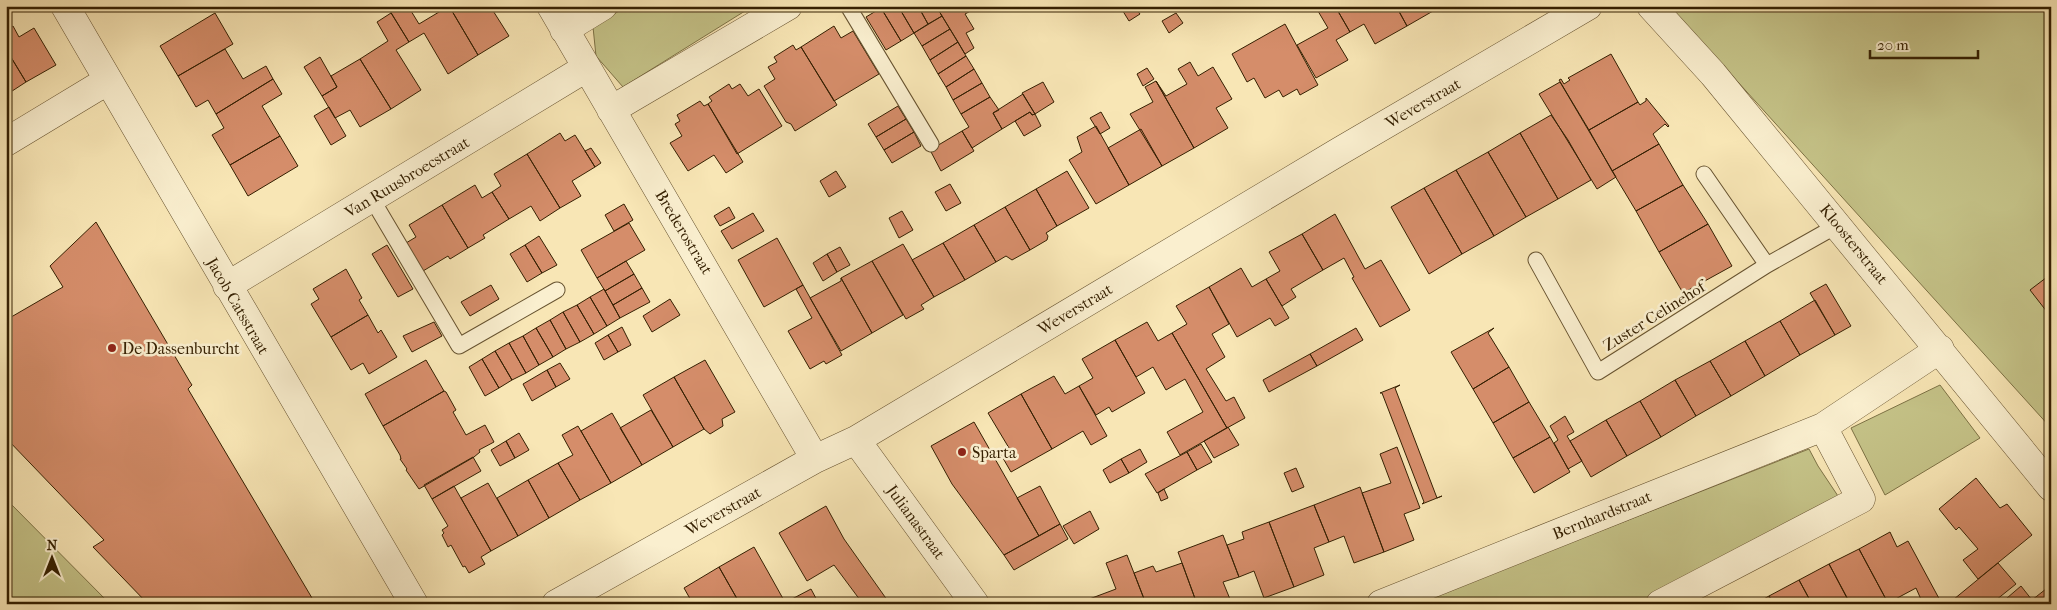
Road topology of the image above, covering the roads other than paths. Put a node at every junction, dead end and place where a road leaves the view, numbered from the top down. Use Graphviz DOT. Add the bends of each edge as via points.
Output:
graph roads {
  1 [pos="65,6"];
  2 [pos="551,6"];
  3 [pos="603,6"];
  4 [pos="788,6"];
  5 [pos="848,6"];
  6 [pos="1588,6"];
  7 [pos="1651,6"];
  8 [pos="564,30"];
  9 [pos="586,68"];
  10 [pos="107,81"];
  11 [pos="611,110"];
  12 [pos="6,142"];
  13 [pos="931,144"];
  14 [pos="1704,174"];
  15 [pos="372,199"];
  16 [pos="1838,225"];
  17 [pos="1536,260"];
  18 [pos="1767,265"];
  19 [pos="226,286"];
  20 [pos="557,290"];
  21 [pos="1940,349"];
  22 [pos="1823,427"];
  23 [pos="856,440"];
  24 [pos="815,459"];
  25 [pos="2051,487"];
  26 [pos="414,604"];
  27 [pos="556,604"];
  28 [pos="975,604"];
  29 [pos="1381,604"];
  30 [pos="1660,604"];
  1 -- 10 [label="street, Jacob Catsstraat"];
  2 -- 8 [label="street, Brederostraat"];
  3 -- 8 [label="street"];
  4 -- 11 [label="street"];
  5 -- 13 [label="lane"];
  6 -- 23 [label="street, Weverstraat"];
  7 -- 16 [label="street, Kloosterstraat" via="1713,74"];
  8 -- 9 [label="street, Brederostraat"];
  9 -- 11 [label="street, Brederostraat"];
  9 -- 15 [label="street, Van Ruusbroecstraat"];
  10 -- 12 [label="street"];
  10 -- 19 [label="street, Jacob Catsstraat"];
  11 -- 24 [label="street, Brederostraat"];
  14 -- 18 [label="lane"];
  15 -- 19 [label="street, Van Ruusbroecstraat"];
  15 -- 20 [label="lane" via="458,346"];
  16 -- 18 [label="lane, Zuster Celinehof"];
  16 -- 21 [label="street, Kloosterstraat"];
  17 -- 18 [label="lane, Zuster Celinehof" via="1598,372"];
  19 -- 26 [label="street, Jacob Catsstraat"];
  21 -- 22 [label="street, Bernhardstraat"];
  21 -- 25 [label="street, Kloosterstraat"];
  22 -- 29 [label="street, Bernhardstraat"];
  22 -- 30 [label="street" via="1861,499"];
  23 -- 24 [label="street, Weverstraat"];
  23 -- 28 [label="street, Julianastraat"];
  24 -- 27 [label="street, Weverstraat"];
}
